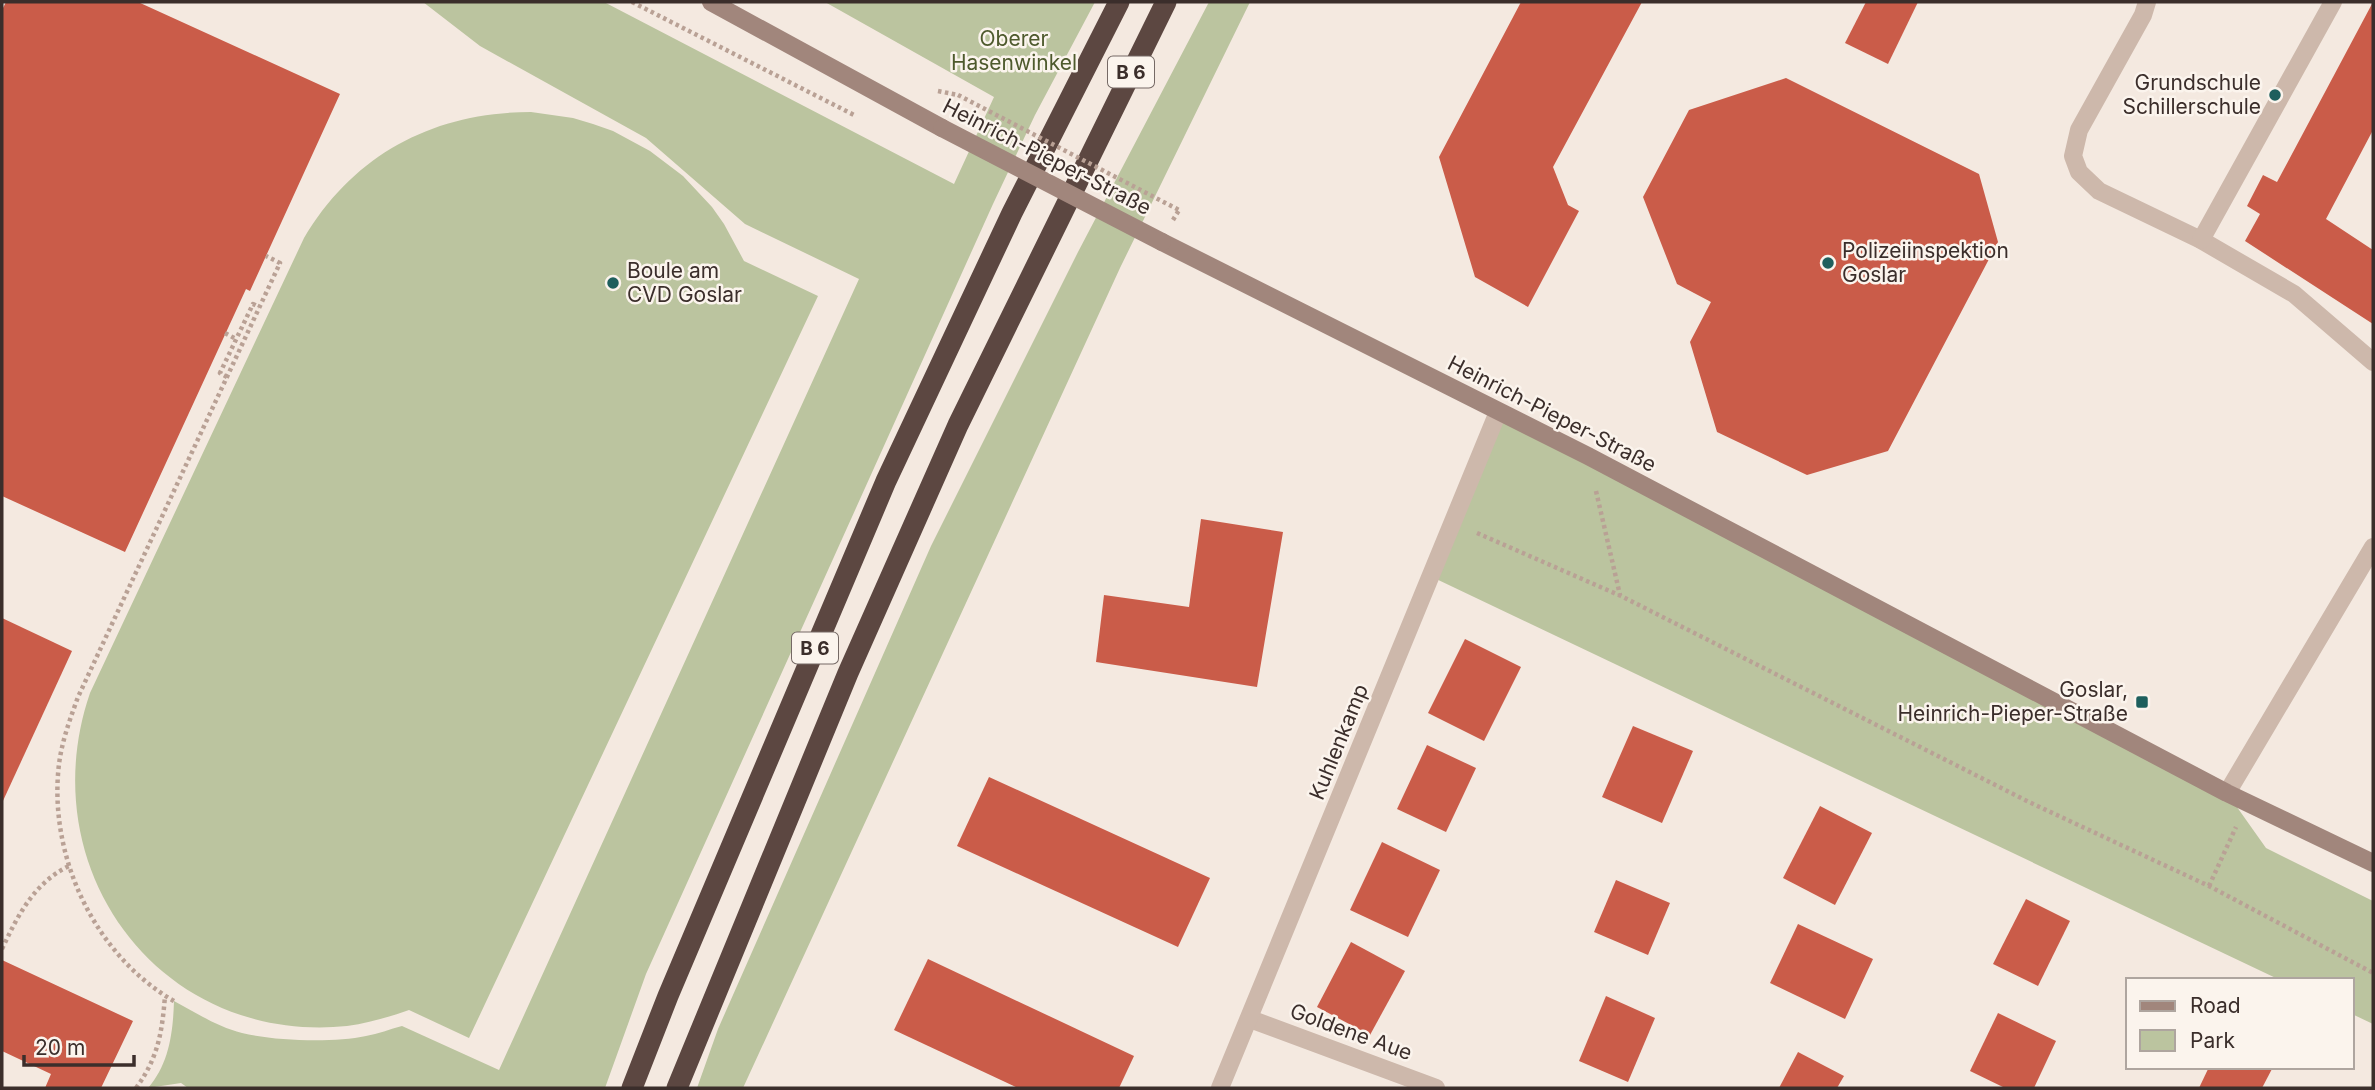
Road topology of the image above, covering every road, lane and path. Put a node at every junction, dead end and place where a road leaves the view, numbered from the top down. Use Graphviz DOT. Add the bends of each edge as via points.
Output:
graph roads {
  1 [pos="632,2"];
  2 [pos="711,2"];
  3 [pos="1119,2"];
  4 [pos="1166,2"];
  5 [pos="2147,2"];
  6 [pos="2333,2"];
  7 [pos="958,94"];
  8 [pos="867,122"];
  9 [pos="1179,209"];
  10 [pos="2201,240"];
  11 [pos="266,256"];
  12 [pos="259,307"];
  13 [pos="225,333"];
  14 [pos="236,338"];
  15 [pos="2373,362"];
  16 [pos="227,377"];
  17 [pos="1498,412"];
  18 [pos="1588,456"];
  19 [pos="1454,523"];
  20 [pos="2373,547"];
  21 [pos="1621,596"];
  22 [pos="2227,793"];
  23 [pos="2247,802"];
  24 [pos="2373,863"];
  25 [pos="68,866"];
  26 [pos="2209,886"];
  27 [pos="2,948"];
  28 [pos="2373,973"];
  29 [pos="165,996"];
  30 [pos="174,1002"];
  31 [pos="1250,1019"];
  32 [pos="136,1088"];
  33 [pos="632,1088"];
  34 [pos="677,1088"];
  35 [pos="1220,1088"];
  36 [pos="1436,1088"];
  1 -- 8 [label="path"];
  2 -- 17 [label="street, Heinrich-Pieper-Straße, bridge" via="942,128"];
  3 -- 33 [label="highway, B 6" via="1012,213 886,481"];
  4 -- 34 [label="highway, B 6" via="953,438 848,673"];
  5 -- 10 [label="street" via="2079,130 2073,156 2079,172 2099,191"];
  6 -- 10 [label="street"];
  7 -- 9 [label="path, bridge"];
  10 -- 15 [label="street" via="2294,294"];
  11 -- 12 [label="path" via="280,263"];
  12 -- 14 [label="path" via="253,304"];
  12 -- 16 [label="path"];
  13 -- 14 [label="path"];
  14 -- 16 [label="path" via="220,373"];
  16 -- 25 [label="path" via="66,729 58,798"];
  17 -- 18 [label="street, Heinrich-Pieper-Straße"];
  17 -- 19 [label="street, Kuhlenkamp"];
  18 -- 21 [label="path"];
  18 -- 22 [label="street, Heinrich-Pieper-Straße"];
  19 -- 21 [label="path"];
  19 -- 31 [label="street, Kuhlenkamp"];
  20 -- 22 [label="street"];
  21 -- 26 [label="path" via="2029,802"];
  22 -- 23 [label="street, Heinrich-Pieper-Straße"];
  23 -- 24 [label="street, Heinrich-Pieper-Straße"];
  23 -- 26 [label="path"];
  25 -- 27 [label="path" via="52,874 24,904"];
  25 -- 29 [label="path" via="107,940"];
  26 -- 28 [label="path"];
  29 -- 30 [label="path"];
  29 -- 32 [label="path" via="163,1028 150,1069"];
  31 -- 35 [label="street, Kuhlenkamp"];
  31 -- 36 [label="street, Goldene Aue"];
}
